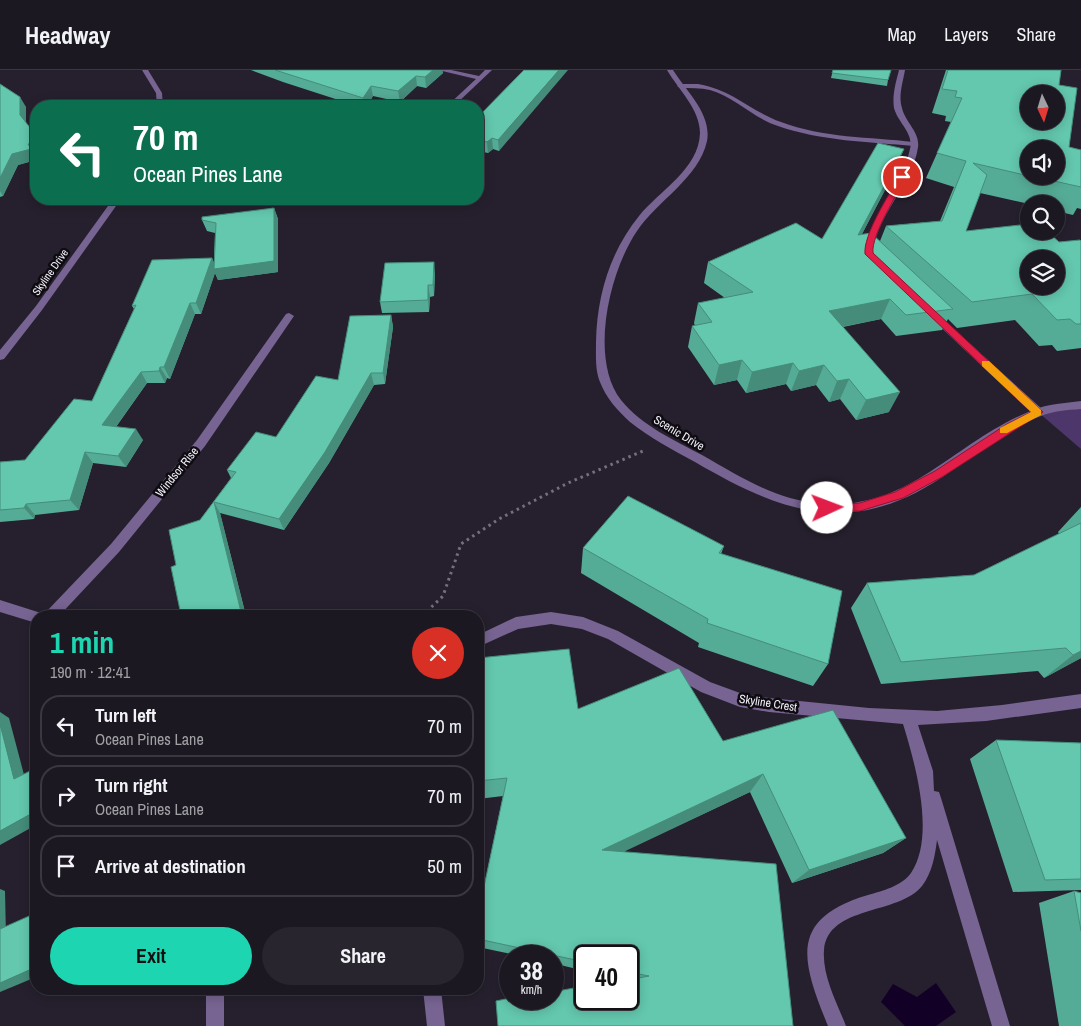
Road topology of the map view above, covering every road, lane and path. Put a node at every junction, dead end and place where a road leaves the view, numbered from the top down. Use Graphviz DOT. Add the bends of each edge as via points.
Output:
graph roads {
  1 [pos="145,70"];
  2 [pos="441,70"];
  3 [pos="489,70"];
  4 [pos="670,70"];
  5 [pos="902,70"];
  6 [pos="481,78"];
  7 [pos="680,86"];
  8 [pos="160,100"];
  9 [pos="457,100"];
  10 [pos="914,144"];
  11 [pos="113,205"];
  12 [pos="876,262"];
  13 [pos="924,306"];
  14 [pos="288,316"];
  15 [pos="0,357"];
  16 [pos="1081,405"];
  17 [pos="1038,412"];
  18 [pos="666,440"];
  19 [pos="0,606"];
  20 [pos="57,610"];
  21 [pos="428,610"];
  22 [pos="30,615"];
  23 [pos="484,637"];
  24 [pos="1081,701"];
  25 [pos="909,718"];
  26 [pos="923,764"];
  27 [pos="215,995"];
  28 [pos="433,995"];
  29 [pos="214,1026"];
  30 [pos="436,1026"];
  31 [pos="838,1026"];
  32 [pos="1001,1026"];
  1 -- 8 [label="street" via="159,93"];
  2 -- 6 [label="street"];
  3 -- 6 [label="street"];
  4 -- 7 [label="street, Scenic Drive"];
  5 -- 10 [label="street" via="897,106 913,134"];
  6 -- 9 [label="street"];
  7 -- 10 [label="street" via="705,85 719,89 759,116 798,130"];
  7 -- 18 [label="street, Scenic Drive" via="702,121 701,146 693,162 624,242 605,289 600,326 601,375 612,397 636,421"];
  10 -- 12 [label="street" via="910,162 868,248"];
  11 -- 15 [label="street, Skyline Drive"];
  13 -- 17 [label="street"];
  14 -- 20 [label="street, Windsor Rise" via="201,443 116,548"];
  16 -- 17 [label="street, Scenic Drive"];
  17 -- 18 [label="street, Scenic Drive" via="899,496 860,507 827,508 795,504 760,493"];
  18 -- 21 [label="path" via="568,483 499,519 461,544 443,596"];
  19 -- 22 [label="street"];
  23 -- 25 [label="street, Skyline Crest" via="522,621 550,618 582,621 615,634 711,691 741,700"];
  24 -- 25 [label="street, Skyline Crest" via="1016,711"];
  25 -- 26 [label="street"];
  26 -- 31 [label="street" via="930,831 926,856 916,880 892,896 843,912 823,926 814,947 818,975"];
  26 -- 32 [label="street"];
  27 -- 29 [label="street"];
  28 -- 30 [label="street"];
}
